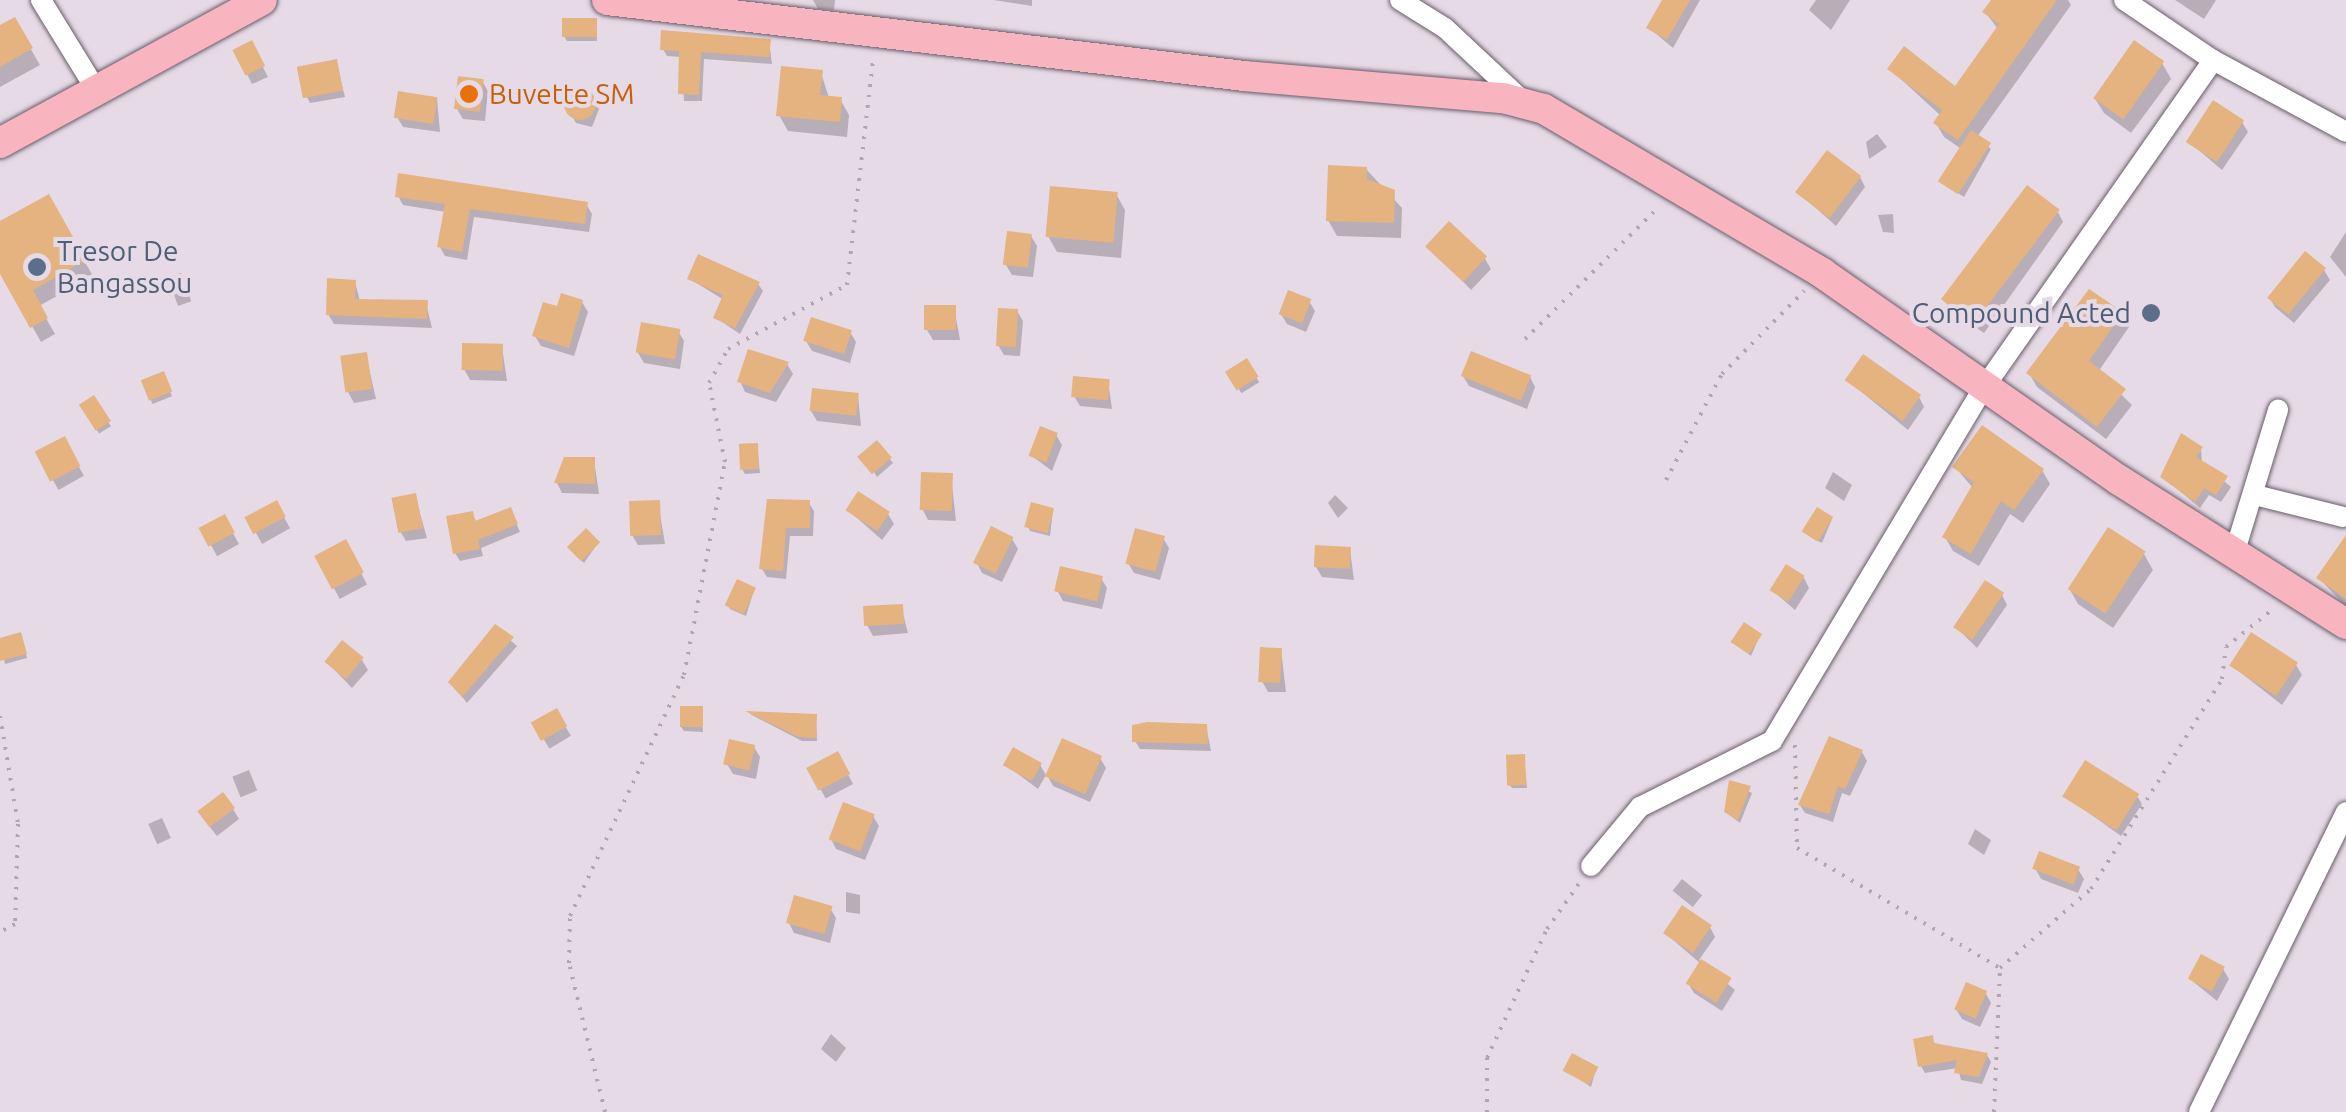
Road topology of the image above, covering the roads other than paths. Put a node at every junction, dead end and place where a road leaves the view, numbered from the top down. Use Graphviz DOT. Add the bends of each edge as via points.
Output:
graph roads {
  1 [pos="41,0"];
  2 [pos="262,0"];
  3 [pos="607,0"];
  4 [pos="1400,0"];
  5 [pos="2124,0"];
  6 [pos="2213,60"];
  7 [pos="95,88"];
  8 [pos="1524,102"];
  9 [pos="2346,132"];
  10 [pos="0,143"];
  11 [pos="1983,389"];
  12 [pos="2278,410"];
  13 [pos="2254,496"];
  14 [pos="2343,517"];
  15 [pos="2234,554"];
  16 [pos="2346,624"];
  17 [pos="2346,812"];
  18 [pos="1591,866"];
  19 [pos="2199,1112"];
  1 -- 7 [label="street"];
  2 -- 7 [label="main road"];
  3 -- 8 [label="main road" via="1244,76"];
  4 -- 8 [label="street" via="1445,28"];
  5 -- 6 [label="street"];
  6 -- 9 [label="street"];
  6 -- 11 [label="street"];
  7 -- 10 [label="main road"];
  8 -- 11 [label="main road" via="1822,273"];
  11 -- 15 [label="main road"];
  11 -- 18 [label="street" via="1772,741 1640,806"];
  12 -- 13 [label="street"];
  13 -- 14 [label="street"];
  13 -- 15 [label="street"];
  15 -- 16 [label="main road"];
  17 -- 19 [label="street"];
}
